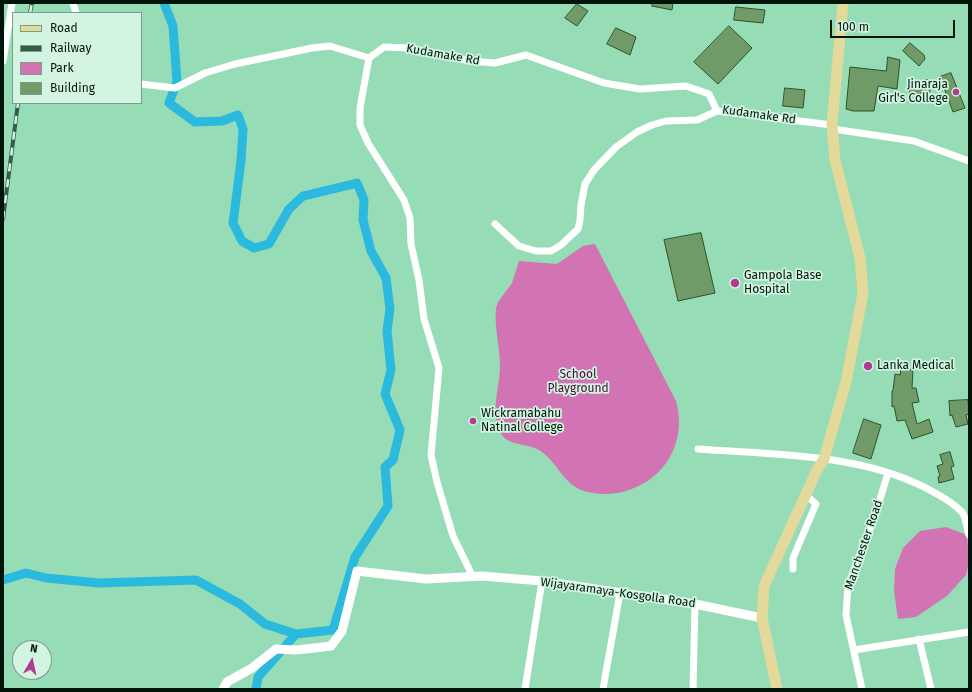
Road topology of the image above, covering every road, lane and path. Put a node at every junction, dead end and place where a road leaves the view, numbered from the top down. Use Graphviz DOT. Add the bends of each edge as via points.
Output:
graph roads {
  1 [pos="12,3"];
  2 [pos="843,3"];
  3 [pos="369,58"];
  4 [pos="3,61"];
  5 [pos="142,84"];
  6 [pos="716,111"];
  7 [pos="833,127"];
  8 [pos="969,162"];
  9 [pos="495,224"];
  10 [pos="698,449"];
  11 [pos="824,459"];
  12 [pos="888,473"];
  13 [pos="806,495"];
  14 [pos="969,535"];
  15 [pos="793,569"];
  16 [pos="473,577"];
  17 [pos="542,581"];
  18 [pos="620,593"];
  19 [pos="695,604"];
  20 [pos="762,618"];
  21 [pos="969,632"];
  22 [pos="919,639"];
  23 [pos="854,650"];
  24 [pos="223,689"];
  25 [pos="525,689"];
  26 [pos="603,689"];
  27 [pos="693,689"];
  28 [pos="777,689"];
  29 [pos="862,689"];
  30 [pos="931,689"];
  1 -- 4 [label="street"];
  2 -- 7 [label="main road"];
  3 -- 5 [label="street" via="330,46 312,48 235,64 205,73 174,88"];
  3 -- 6 [label="street, Kudamake Rd" via="384,47 410,48 469,61 495,63 526,55 604,83 640,89 686,86 709,94"];
  3 -- 16 [label="street" via="360,108 360,125 368,143 404,200 410,218 411,244 424,319 439,368 431,455 453,536"];
  6 -- 7 [label="street, Kudamake Rd"];
  6 -- 9 [label="street" via="697,120 666,121 652,125 616,146 585,184 578,229 551,251 536,251 519,246"];
  7 -- 8 [label="street, Kudamake Rd" via="914,140"];
  7 -- 11 [label="main road" via="835,160 860,258 863,293 846,382"];
  10 -- 11 [label="street"];
  11 -- 12 [label="street"];
  11 -- 13 [label="main road"];
  12 -- 14 [label="street" via="920,484 948,500 963,513"];
  12 -- 23 [label="street, Manchester Road" via="874,519 848,585 846,615"];
  13 -- 15 [label="street" via="816,504 793,558"];
  13 -- 20 [label="main road" via="764,586"];
  16 -- 17 [label="street, Wijayaramaya-Kosgolla Road"];
  16 -- 24 [label="street, Wijayaramaya-Kosgolla Road" via="426,579 358,571 342,631 331,646 297,650 276,649 252,668 227,682"];
  17 -- 18 [label="street, Wijayaramaya-Kosgolla Road"];
  17 -- 25 [label="street"];
  18 -- 19 [label="street, Wijayaramaya-Kosgolla Road"];
  18 -- 26 [label="street"];
  19 -- 20 [label="street, Wijayaramaya-Kosgolla Road"];
  19 -- 27 [label="street"];
  20 -- 28 [label="main road"];
  21 -- 22 [label="street"];
  22 -- 23 [label="street"];
  22 -- 30 [label="street"];
  23 -- 29 [label="street, Manchester Road"];
}
